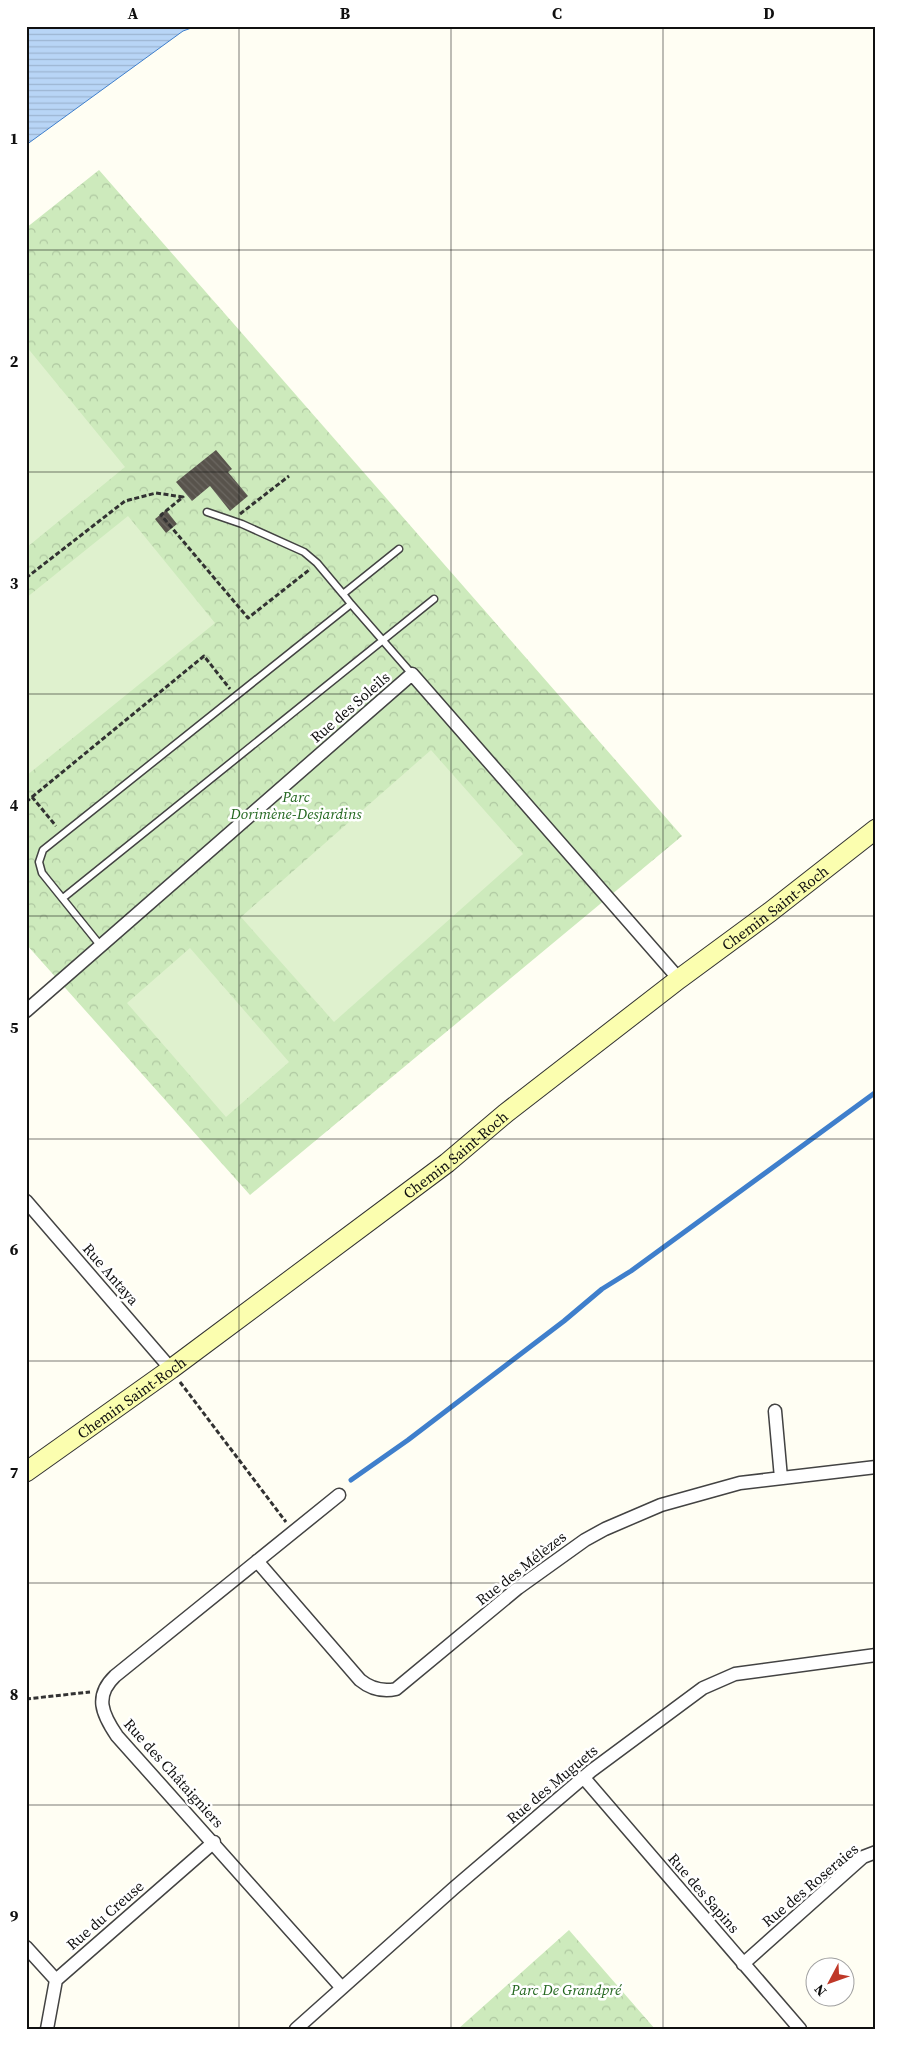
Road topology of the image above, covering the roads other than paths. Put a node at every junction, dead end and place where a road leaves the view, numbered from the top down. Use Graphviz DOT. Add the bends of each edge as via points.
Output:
graph roads {
  1 [pos="207,512"];
  2 [pos="399,548"];
  3 [pos="343,594"];
  4 [pos="434,599"];
  5 [pos="351,604"];
  6 [pos="381,640"];
  7 [pos="412,674"];
  8 [pos="876,829"];
  9 [pos="63,898"];
  10 [pos="100,945"];
  11 [pos="678,979"];
  12 [pos="26,1011"];
  13 [pos="26,1201"];
  14 [pos="171,1369"];
  15 [pos="775,1411"];
  16 [pos="876,1467"];
  17 [pos="26,1472"];
  18 [pos="781,1478"];
  19 [pos="339,1494"];
  20 [pos="257,1561"];
  21 [pos="876,1655"];
  22 [pos="584,1778"];
  23 [pos="214,1842"];
  24 [pos="876,1852"];
  25 [pos="26,1947"];
  26 [pos="743,1964"];
  27 [pos="56,1980"];
  28 [pos="342,1988"];
  29 [pos="47,2029"];
  30 [pos="296,2029"];
  31 [pos="800,2029"];
  1 -- 3 [label="lane" via="304,552"];
  2 -- 3 [label="lane"];
  3 -- 5 [label="lane"];
  4 -- 6 [label="lane"];
  5 -- 6 [label="lane"];
  5 -- 9 [label="lane" via="43,850 42,873"];
  6 -- 7 [label="lane"];
  6 -- 9 [label="lane"];
  7 -- 10 [label="street, Rue des Soleils"];
  7 -- 11 [label="street, Rue des Soleils"];
  8 -- 11 [label="main road, Chemin Saint-Roch"];
  9 -- 10 [label="lane"];
  10 -- 12 [label="street, Rue des Soleils"];
  11 -- 14 [label="main road, Chemin Saint-Roch" via="447,1163"];
  13 -- 14 [label="street, Rue Antaya"];
  14 -- 17 [label="main road, Chemin Saint-Roch"];
  15 -- 18 [label="street"];
  16 -- 18 [label="street, Rue des Mélèzes"];
  18 -- 20 [label="street, Rue des Mélèzes" via="685,1497 592,1536 518,1588 396,1689 388,1691 368,1686 360,1680"];
  19 -- 20 [label="street"];
  20 -- 23 [label="street, Rue des Châtaigniers" via="115,1676 103,1690 101,1702 107,1722 117,1736"];
  21 -- 22 [label="street, Rue des Muguets" via="735,1674 703,1688"];
  22 -- 26 [label="street, Rue des Sapins"];
  22 -- 28 [label="street, Rue des Muguets"];
  23 -- 27 [label="street, Rue du Creuse"];
  23 -- 28 [label="street, Rue des Châtaigniers"];
  24 -- 26 [label="street, Rue des Roseraies" via="863,1858"];
  25 -- 27 [label="street"];
  26 -- 31 [label="street, Rue des Sapins"];
  27 -- 29 [label="street"];
  28 -- 30 [label="street, Rue des Muguets"];
}
